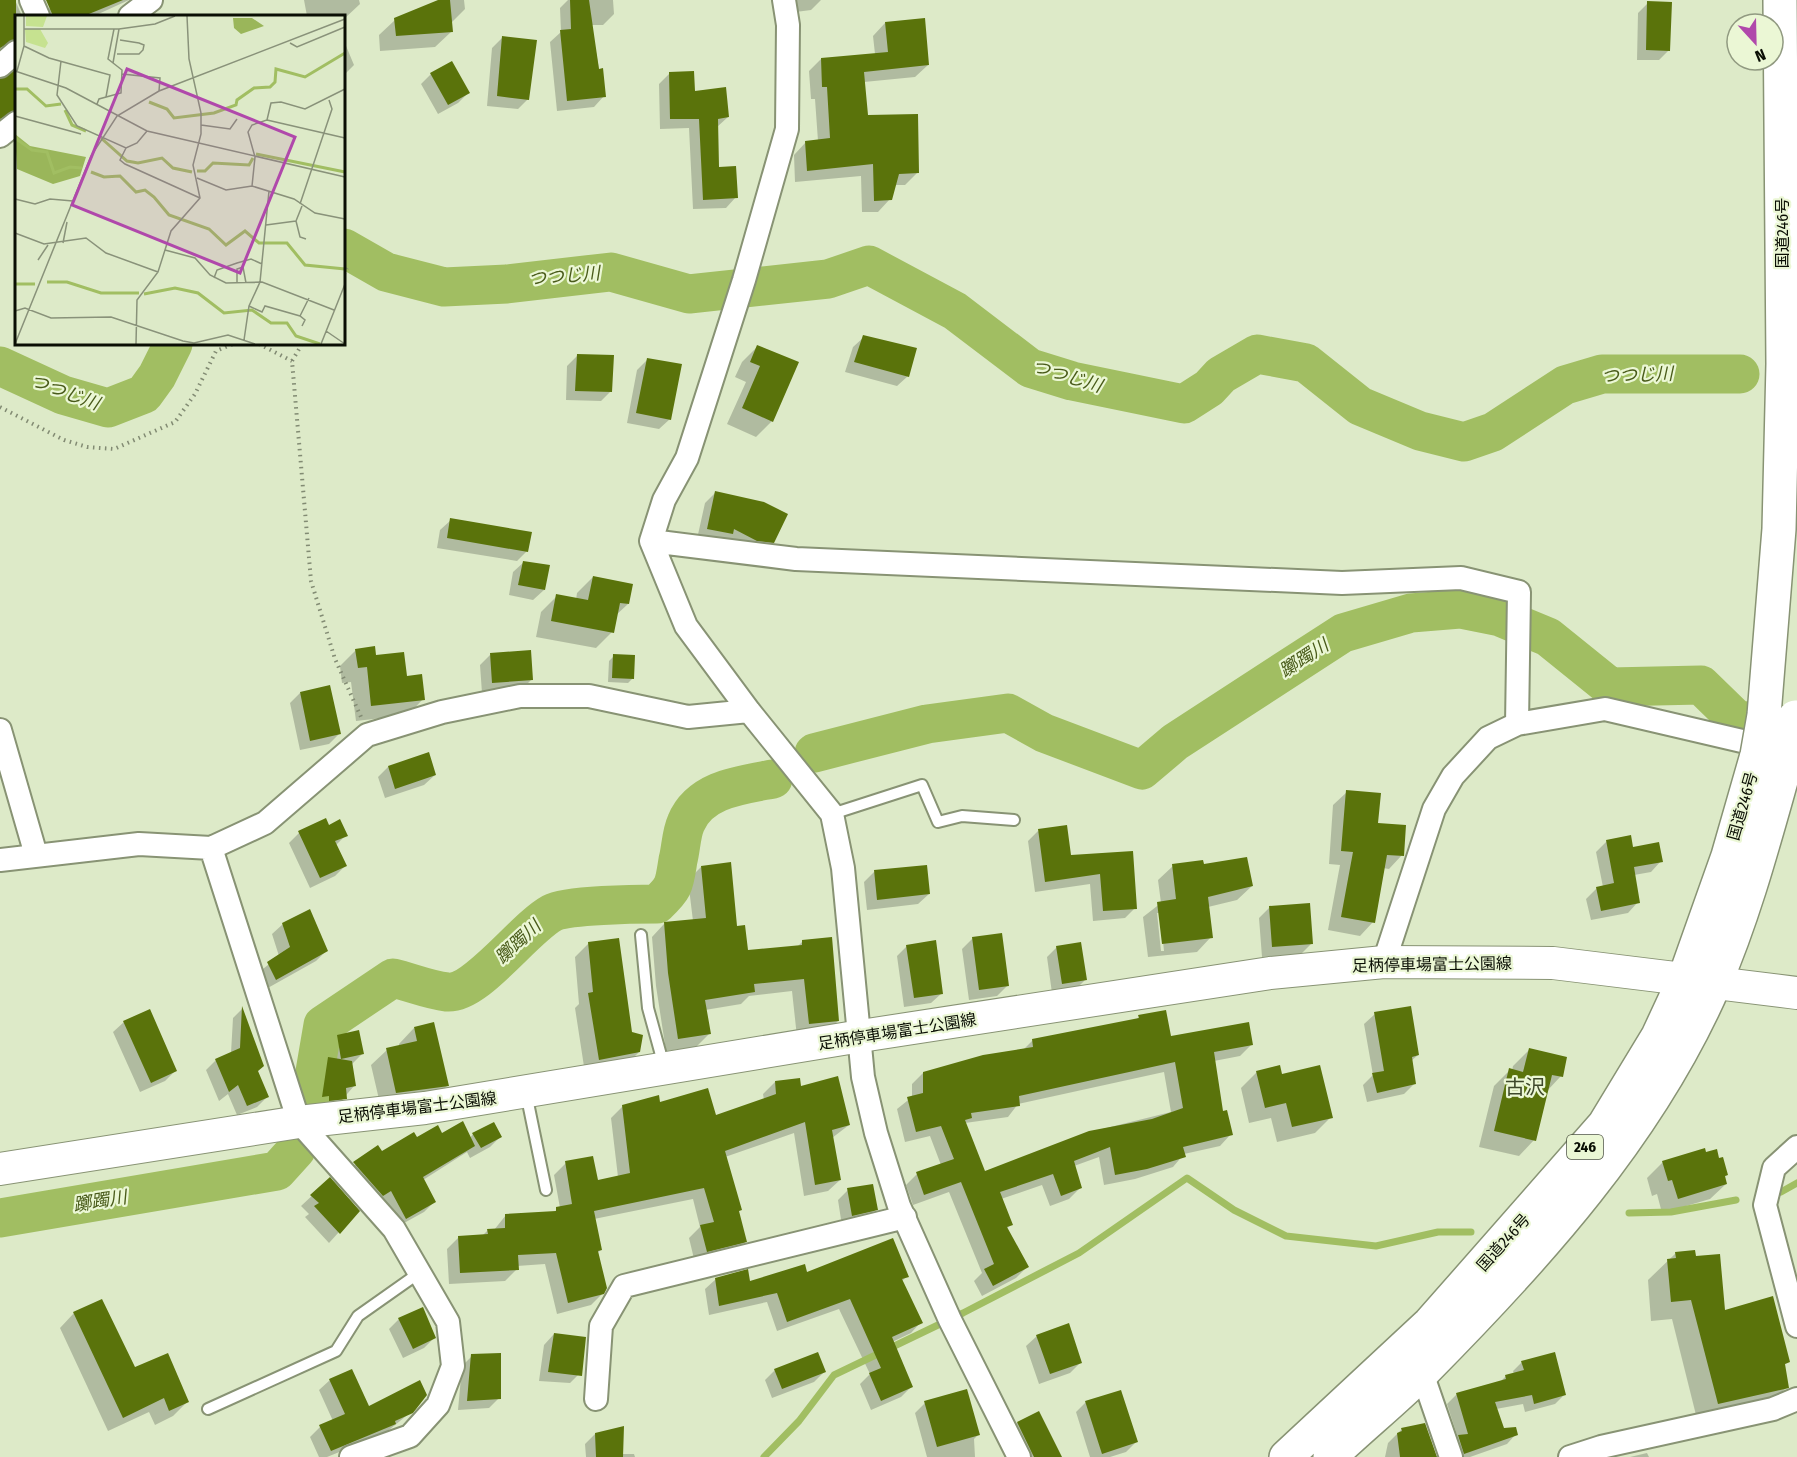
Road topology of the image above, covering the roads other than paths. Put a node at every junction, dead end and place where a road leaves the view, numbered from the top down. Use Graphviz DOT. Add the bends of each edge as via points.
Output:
graph roads {
  1 [pos="31,0"];
  2 [pos="151,0"];
  3 [pos="784,0"];
  4 [pos="1780,0"];
  5 [pos="38,15"];
  6 [pos="131,15"];
  7 [pos="15,53"];
  8 [pos="0,66"];
  9 [pos="15,124"];
  10 [pos="0,136"];
  11 [pos="651,541"];
  12 [pos="749,711"];
  13 [pos="1517,724"];
  14 [pos="0,730"];
  15 [pos="1783,731"];
  16 [pos="826,807"];
  17 [pos="1014,820"];
  18 [pos="211,848"];
  19 [pos="36,855"];
  20 [pos="0,860"];
  21 [pos="641,935"];
  22 [pos="1384,962"];
  23 [pos="1699,982"];
  24 [pos="1797,993"];
  25 [pos="861,1036"];
  26 [pos="665,1069"];
  27 [pos="526,1092"];
  28 [pos="299,1122"];
  29 [pos="1797,1147"];
  30 [pos="0,1169"];
  31 [pos="546,1190"];
  32 [pos="905,1217"];
  33 [pos="419,1273"];
  34 [pos="1797,1326"];
  35 [pos="1422,1373"];
  36 [pos="596,1399"];
  37 [pos="1797,1399"];
  38 [pos="208,1409"];
  39 [pos="351,1457"];
  40 [pos="1019,1457"];
  41 [pos="1286,1457"];
  42 [pos="1330,1457"];
  43 [pos="1450,1457"];
  44 [pos="1570,1457"];
  1 -- 5 [label="street"];
  2 -- 6 [label="street"];
  3 -- 11 [label="street" via="788,25 787,129 687,458 664,500"];
  4 -- 15 [label="highway, 国道246号 / 246" via="1783,364 1779,529"];
  7 -- 8 [label="street"];
  9 -- 10 [label="street"];
  11 -- 12 [label="street" via="686,626"];
  11 -- 13 [label="street" via="796,560 1342,583 1461,578 1519,592"];
  12 -- 16 [label="street"];
  12 -- 18 [label="street" via="688,717 589,696 519,696 442,712 368,735 265,823"];
  13 -- 15 [label="street" via="1605,710 1742,741"];
  13 -- 22 [label="street" via="1488,738 1453,776 1434,809"];
  14 -- 19 [label="street"];
  15 -- 23 [label="highway, 国道246号 / 246" via="1728,856"];
  16 -- 17 [label="lane" via="922,785 938,822 962,816"];
  16 -- 25 [label="street" via="843,868"];
  18 -- 19 [label="street" via="140,844"];
  18 -- 28 [label="street"];
  19 -- 20 [label="street"];
  21 -- 26 [label="lane" via="648,1008"];
  22 -- 23 [label="main road, 足柄停車場富士公園線" via="1553,963"];
  22 -- 25 [label="main road, 足柄停車場富士公園線" via="1270,973"];
  23 -- 24 [label="main road, 足柄停車場富士公園線"];
  23 -- 35 [label="highway, 国道246号 / 246" via="1662,1083 1604,1172 1536,1252"];
  23 -- 41 [label="highway, 国道246号 / 246" via="1658,1036 1604,1125 1430,1323"];
  25 -- 26 [label="main road, 足柄停車場富士公園線"];
  25 -- 32 [label="street" via="863,1077 876,1133"];
  26 -- 27 [label="main road, 足柄停車場富士公園線"];
  27 -- 28 [label="main road, 足柄停車場富士公園線"];
  27 -- 31 [label="lane"];
  28 -- 30 [label="main road, 足柄停車場富士公園線"];
  28 -- 33 [label="street" via="394,1229"];
  29 -- 34 [label="street" via="1774,1168 1765,1205"];
  32 -- 36 [label="street" via="624,1286 601,1326"];
  32 -- 40 [label="street" via="957,1334"];
  33 -- 38 [label="lane" via="358,1316 336,1351"];
  33 -- 39 [label="street" via="448,1322 453,1366 438,1405 410,1436"];
  35 -- 42 [label="highway, 国道246号 / 246"];
  35 -- 43 [label="street"];
  37 -- 44 [label="street" via="1773,1409"];
}
